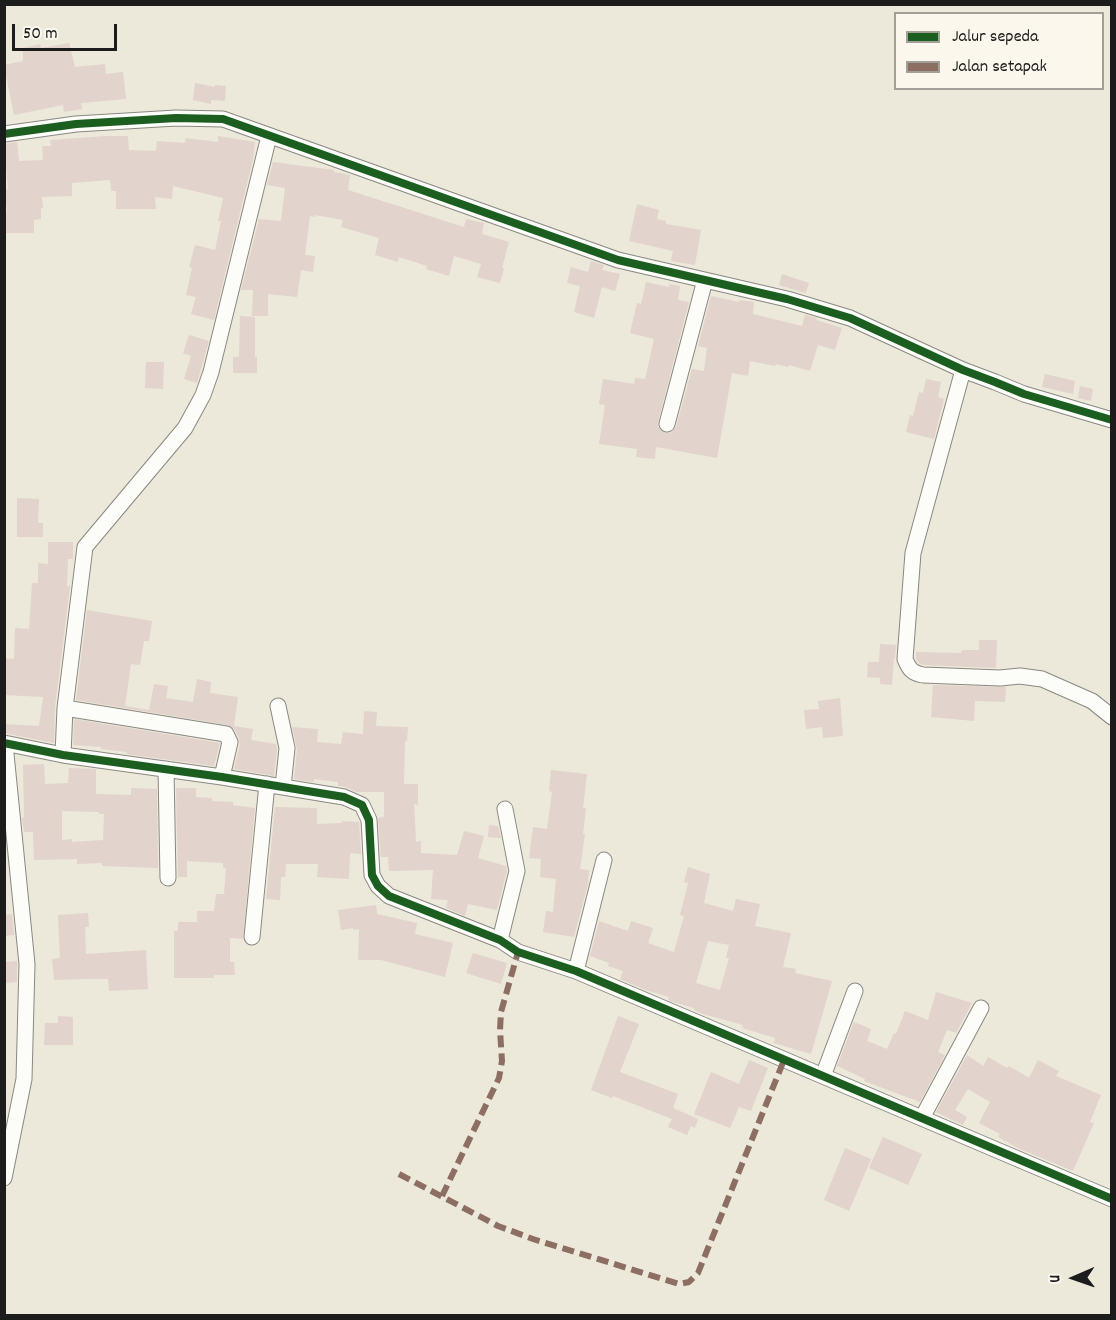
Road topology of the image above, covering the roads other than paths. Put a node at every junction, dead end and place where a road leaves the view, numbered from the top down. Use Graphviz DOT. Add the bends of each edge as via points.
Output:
graph roads {
  1 [pos="4,134"];
  2 [pos="269,136"];
  3 [pos="705,280"];
  4 [pos="963,370"];
  5 [pos="1112,420"];
  6 [pos="667,424"];
  7 [pos="278,706"];
  8 [pos="65,708"];
  9 [pos="1112,717"];
  10 [pos="5,743"];
  11 [pos="63,755"];
  12 [pos="166,770"];
  13 [pos="222,777"];
  14 [pos="267,784"];
  15 [pos="283,787"];
  16 [pos="505,809"];
  17 [pos="604,860"];
  18 [pos="168,878"];
  19 [pos="252,938"];
  20 [pos="500,939"];
  21 [pos="576,971"];
  22 [pos="855,991"];
  23 [pos="981,1008"];
  24 [pos="823,1076"];
  25 [pos="922,1118"];
  26 [pos="4,1178"];
  27 [pos="1112,1199"];
  1 -- 2 [label="street" via="76,124 176,118 223,119"];
  2 -- 3 [label="street" via="618,260"];
  2 -- 8 [label="street" via="203,395 185,428 85,547"];
  3 -- 4 [label="street" via="850,318"];
  3 -- 6 [label="street"];
  4 -- 5 [label="street" via="1024,394"];
  4 -- 9 [label="street" via="913,553 905,659 908,667 913,674 923,675 1042,679 1092,701"];
  7 -- 15 [label="street" via="287,748"];
  8 -- 11 [label="street"];
  8 -- 13 [label="street" via="226,734 230,742"];
  10 -- 11 [label="street"];
  10 -- 26 [label="street" via="27,964 24,1078"];
  11 -- 12 [label="street"];
  12 -- 13 [label="street"];
  12 -- 18 [label="street"];
  13 -- 14 [label="street"];
  14 -- 15 [label="street"];
  14 -- 19 [label="street"];
  15 -- 20 [label="street" via="344,797 362,805 369,820 372,875 378,886 389,896"];
  16 -- 20 [label="street" via="517,871"];
  17 -- 21 [label="street"];
  20 -- 21 [label="street" via="518,952"];
  21 -- 24 [label="street"];
  22 -- 24 [label="street"];
  23 -- 25 [label="street"];
  24 -- 25 [label="street"];
  25 -- 27 [label="street"];
}
